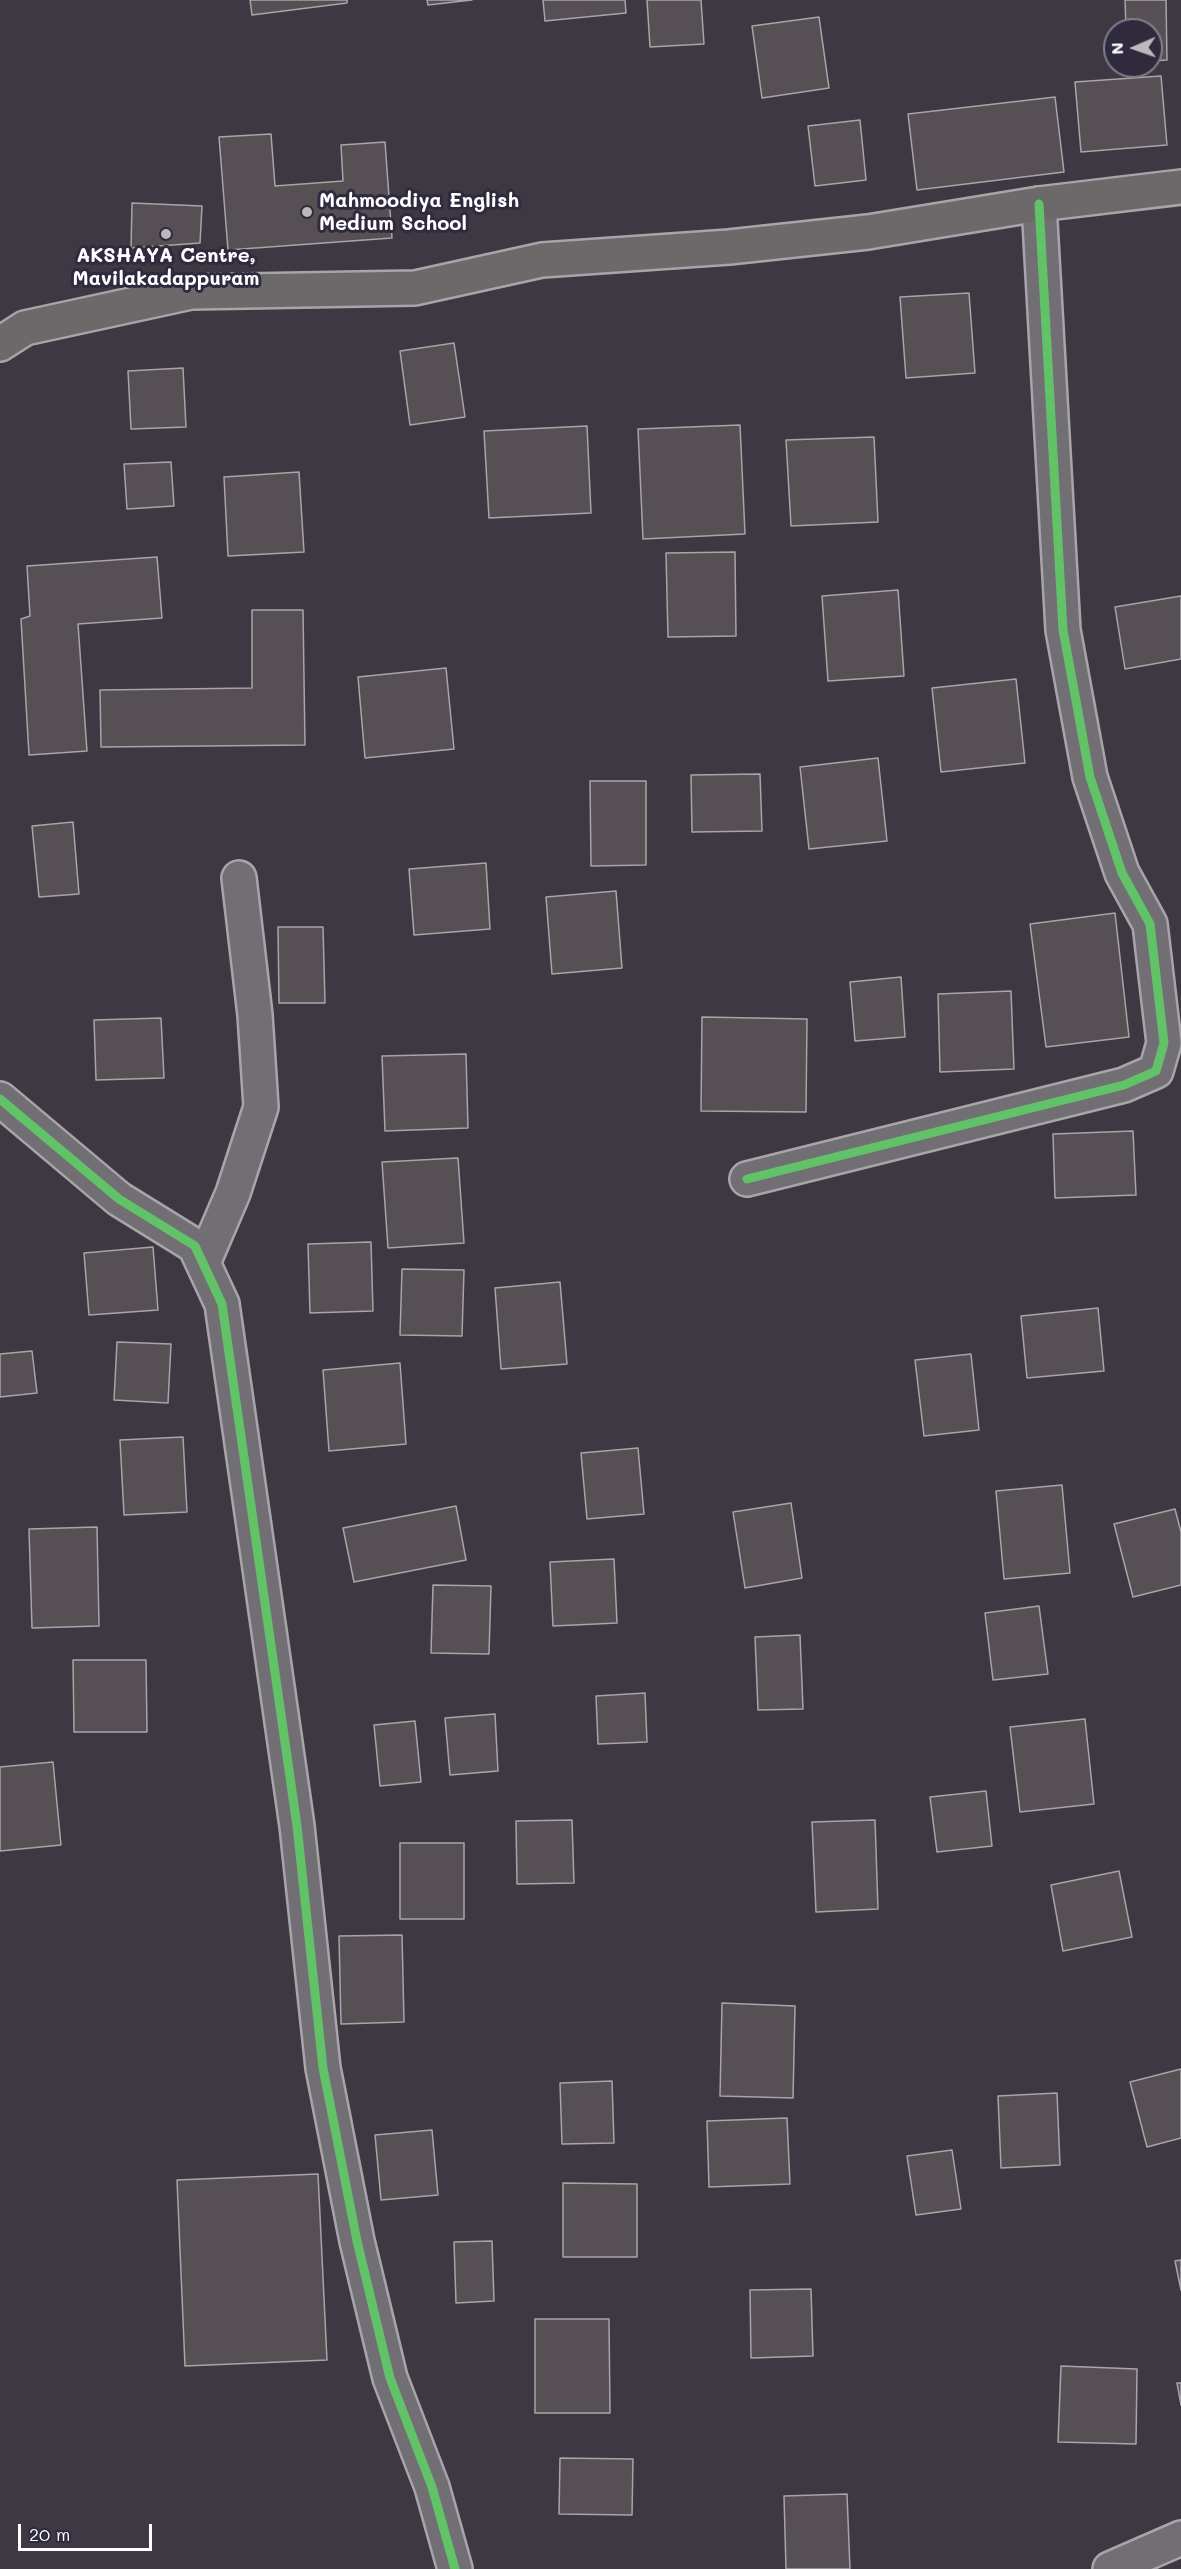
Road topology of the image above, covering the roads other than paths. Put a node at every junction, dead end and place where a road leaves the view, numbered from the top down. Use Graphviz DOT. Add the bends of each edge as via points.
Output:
graph roads {
  1 [pos="1181,187"];
  2 [pos="1039,204"];
  3 [pos="0,344"];
  4 [pos="239,878"];
  5 [pos="0,1099"];
  6 [pos="747,1179"];
  7 [pos="203,1263"];
  8 [pos="1181,2538"];
  9 [pos="455,2569"];
  10 [pos="1110,2569"];
  1 -- 2 [label="main road"];
  2 -- 3 [label="main road" via="857,233 729,247 542,260 415,288 191,292 25,328"];
  2 -- 6 [label="street" via="1063,630 1090,777 1122,873 1150,924 1164,1043 1156,1071 1124,1085"];
  4 -- 7 [label="street" via="261,1107 233,1193"];
  5 -- 7 [label="street" via="119,1199 195,1246"];
  7 -- 9 [label="street" via="222,1304 297,1826 323,2068 357,2241 390,2378 432,2487"];
  8 -- 10 [label="street"];
}
